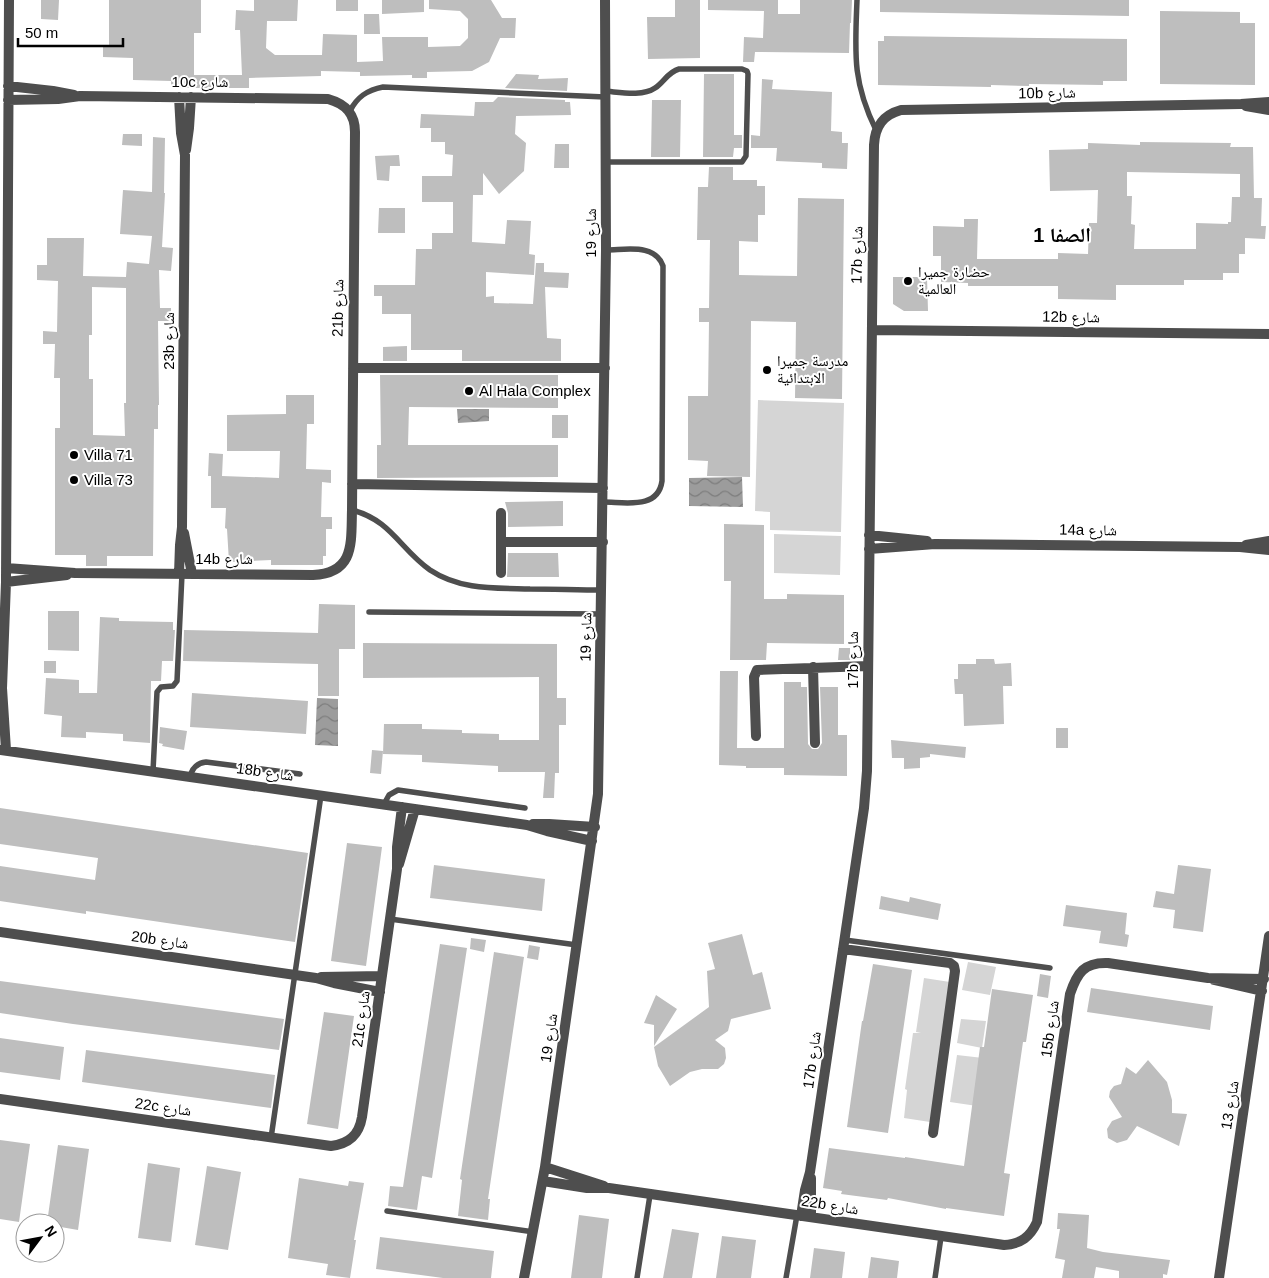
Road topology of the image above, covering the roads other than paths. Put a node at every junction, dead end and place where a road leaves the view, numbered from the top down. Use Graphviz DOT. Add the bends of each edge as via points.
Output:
graph roads {
  1 [pos="9,0"];
  2 [pos="605,0"];
  3 [pos="857,0"];
  4 [pos="8,86"];
  5 [pos="604,94"];
  6 [pos="80,96"];
  7 [pos="179,97"];
  8 [pos="191,97"];
  9 [pos="8,100"];
  10 [pos="1269,102"];
  11 [pos="1241,104"];
  12 [pos="1269,110"];
  13 [pos="350,111"];
  14 [pos="876,130"];
  15 [pos="185,156"];
  16 [pos="606,162"];
  17 [pos="606,250"];
  18 [pos="872,330"];
  19 [pos="1269,334"];
  20 [pos="353,368"];
  21 [pos="605,368"];
  22 [pos="3,402"];
  23 [pos="3,416"];
  24 [pos="352,484"];
  25 [pos="603,488"];
  26 [pos="603,502"];
  27 [pos="352,510"];
  28 [pos="501,513"];
  29 [pos="869,535"];
  30 [pos="351,540"];
  31 [pos="1269,541"];
  32 [pos="502,542"];
  33 [pos="603,542"];
  34 [pos="935,544"];
  35 [pos="1240,546"];
  36 [pos="869,549"];
  37 [pos="1269,550"];
  38 [pos="6,568"];
  39 [pos="75,573"];
  40 [pos="501,573"];
  41 [pos="185,574"];
  42 [pos="6,582"];
  43 [pos="602,590"];
  44 [pos="369,612"];
  45 [pos="602,614"];
  46 [pos="868,666"];
  47 [pos="813,668"];
  48 [pos="1,691"];
  49 [pos="756,736"];
  50 [pos="815,743"];
  51 [pos="3,750"];
  52 [pos="153,771"];
  53 [pos="300,774"];
  54 [pos="190,777"];
  55 [pos="321,795"];
  56 [pos="384,804"];
  57 [pos="402,807"];
  58 [pos="524,808"];
  59 [pos="415,809"];
  60 [pos="527,825"];
  61 [pos="594,827"];
  62 [pos="592,841"];
  63 [pos="397,869"];
  64 [pos="390,919"];
  65 [pos="0,932"];
  66 [pos="1269,936"];
  67 [pos="577,944"];
  68 [pos="844,944"];
  69 [pos="1050,968"];
  70 [pos="295,975"];
  71 [pos="382,976"];
  72 [pos="316,978"];
  73 [pos="1208,978"];
  74 [pos="1264,979"];
  75 [pos="1262,991"];
  76 [pos="380,992"];
  77 [pos="0,1099"];
  78 [pos="933,1133"];
  79 [pos="271,1138"];
  80 [pos="322,1145"];
  81 [pos="545,1167"];
  82 [pos="810,1172"];
  83 [pos="543,1182"];
  84 [pos="609,1188"];
  85 [pos="650,1195"];
  86 [pos="387,1211"];
  87 [pos="799,1215"];
  88 [pos="811,1217"];
  89 [pos="1037,1222"];
  90 [pos="534,1232"];
  91 [pos="941,1237"];
  92 [pos="526,1275"];
  93 [pos="637,1278"];
  94 [pos="786,1278"];
  95 [pos="935,1278"];
  96 [pos="1219,1278"];
  1 -- 4 [label="street"];
  2 -- 5 [label="street, شارع 19"];
  3 -- 14 [label="lane" via="857,77"];
  4 -- 6 [label="street, 10c شارع"];
  4 -- 9 [label="street"];
  5 -- 13 [label="lane" via="384,87 367,92"];
  5 -- 16 [label="street, شارع 19"];
  5 -- 16 [label="lane" via="647,92 679,69 742,69 748,74 746,156 742,162"];
  6 -- 7 [label="street, 10c شارع"];
  6 -- 9 [label="street, 10c شارع"];
  7 -- 8 [label="street, 10c شارع"];
  7 -- 15 [label="street, 23b شارع"];
  8 -- 13 [label="street, 10c شارع" via="320,98 336,101"];
  8 -- 15 [label="street, 23b شارع"];
  9 -- 22 [label="street"];
  10 -- 11 [label="street, 10b شارع"];
  11 -- 12 [label="street, 10b شارع"];
  11 -- 14 [label="street, 10b شارع" via="901,110 886,117"];
  13 -- 20 [label="street, 21b شارع" via="355,125"];
  14 -- 18 [label="street, 17b شارع"];
  15 -- 41 [label="street, 23b شارع" via="182,527"];
  16 -- 17 [label="street, شارع 19"];
  17 -- 21 [label="street, شارع 19"];
  17 -- 26 [label="lane" via="648,250 658,256 663,266 662,481 661,489 650,500"];
  18 -- 19 [label="street, 12b شارع"];
  18 -- 29 [label="street, 17b شارع"];
  20 -- 21 [label="street"];
  20 -- 24 [label="street, 21b شارع"];
  21 -- 25 [label="street, شارع 19"];
  22 -- 23 [label="street"];
  23 -- 38 [label="street"];
  24 -- 25 [label="street"];
  24 -- 27 [label="street, 21b شارع"];
  25 -- 26 [label="street, شارع 19"];
  26 -- 33 [label="street, شارع 19"];
  27 -- 30 [label="street, 21b شارع"];
  27 -- 43 [label="lane" via="379,521 418,560 455,582 483,588"];
  28 -- 32 [label="street"];
  29 -- 34 [label="street, 14a شارع" via="917,539"];
  29 -- 36 [label="street, 17b شارع"];
  30 -- 41 [label="street, 14b شارع" via="347,559 332,572 323,574"];
  31 -- 35 [label="street, 14a شارع"];
  32 -- 33 [label="street"];
  32 -- 40 [label="street"];
  33 -- 43 [label="street, شارع 19"];
  34 -- 35 [label="street, 14a شارع"];
  34 -- 36 [label="street, 14a شارع"];
  35 -- 37 [label="street, 14a شارع"];
  36 -- 46 [label="street, 17b شارع"];
  38 -- 39 [label="street, 14b شارع"];
  38 -- 42 [label="street"];
  39 -- 41 [label="street, 14b شارع"];
  39 -- 42 [label="street, 14b شارع"];
  41 -- 52 [label="lane" via="177,681 157,692"];
  42 -- 48 [label="street"];
  43 -- 45 [label="street, شارع 19"];
  44 -- 45 [label="lane"];
  45 -- 61 [label="street, شارع 19" via="599,768"];
  46 -- 47 [label="street"];
  46 -- 68 [label="street, 17b شارع" via="866,790"];
  47 -- 49 [label="street" via="760,669 756,672"];
  47 -- 50 [label="street"];
  48 -- 51 [label="street"];
  51 -- 52 [label="street, 18b شارع"];
  52 -- 54 [label="street, 18b شارع"];
  53 -- 54 [label="lane" via="206,762 197,764"];
  54 -- 55 [label="street, 18b شارع"];
  55 -- 56 [label="street, 18b شارع"];
  55 -- 70 [label="lane"];
  56 -- 57 [label="street, 18b شارع"];
  56 -- 58 [label="lane" via="389,795 398,790"];
  57 -- 59 [label="street, 18b شارع"];
  57 -- 63 [label="street, 21c شارع"];
  59 -- 60 [label="street, 18b شارع"];
  59 -- 63 [label="street, 21c شارع"];
  60 -- 61 [label="street, 18b شارع"];
  60 -- 62 [label="street, 18b شارع"];
  61 -- 62 [label="street, شارع 19"];
  62 -- 67 [label="street, شارع 19"];
  63 -- 64 [label="street, 21c شارع"];
  64 -- 67 [label="lane"];
  64 -- 71 [label="street, 21c شارع"];
  65 -- 70 [label="street, 20b شارع"];
  66 -- 74 [label="street, شارع 13"];
  67 -- 81 [label="street, شارع 19"];
  68 -- 69 [label="lane"];
  68 -- 78 [label="street" via="954,966"];
  68 -- 82 [label="street, 17b شارع"];
  70 -- 72 [label="street, 20b شارع"];
  70 -- 79 [label="lane"];
  71 -- 72 [label="street, 20b شارع"];
  71 -- 76 [label="street, 21c شارع"];
  72 -- 76 [label="street, 20b شارع"];
  73 -- 74 [label="street, 15b شارع"];
  73 -- 75 [label="street, 15b شارع"];
  73 -- 89 [label="street, 15b شارع" via="1099,963 1090,965 1076,977 1070,994"];
  74 -- 75 [label="street, شارع 13"];
  75 -- 96 [label="street, شارع 13"];
  76 -- 80 [label="street, 21c شارع" via="360,1126 349,1141 340,1145"];
  77 -- 79 [label="street, 22c شارع"];
  79 -- 80 [label="street, 22c شارع"];
  81 -- 83 [label="street, شارع 19"];
  81 -- 84 [label="street, 22b شارع"];
  82 -- 87 [label="street, 17b شارع"];
  82 -- 88 [label="street, 17b شارع"];
  83 -- 84 [label="street, 22b شارع"];
  83 -- 90 [label="street, شارع 19"];
  84 -- 85 [label="street, 22b شارع"];
  85 -- 87 [label="street, 22b شارع"];
  85 -- 93 [label="lane"];
  86 -- 90 [label="lane"];
  87 -- 88 [label="street, 22b شارع"];
  87 -- 94 [label="lane"];
  88 -- 91 [label="street, 22b شارع"];
  89 -- 91 [label="street, 22b شارع" via="1028,1237 1013,1244"];
  90 -- 92 [label="street, شارع 19"];
  91 -- 95 [label="lane"];
}
